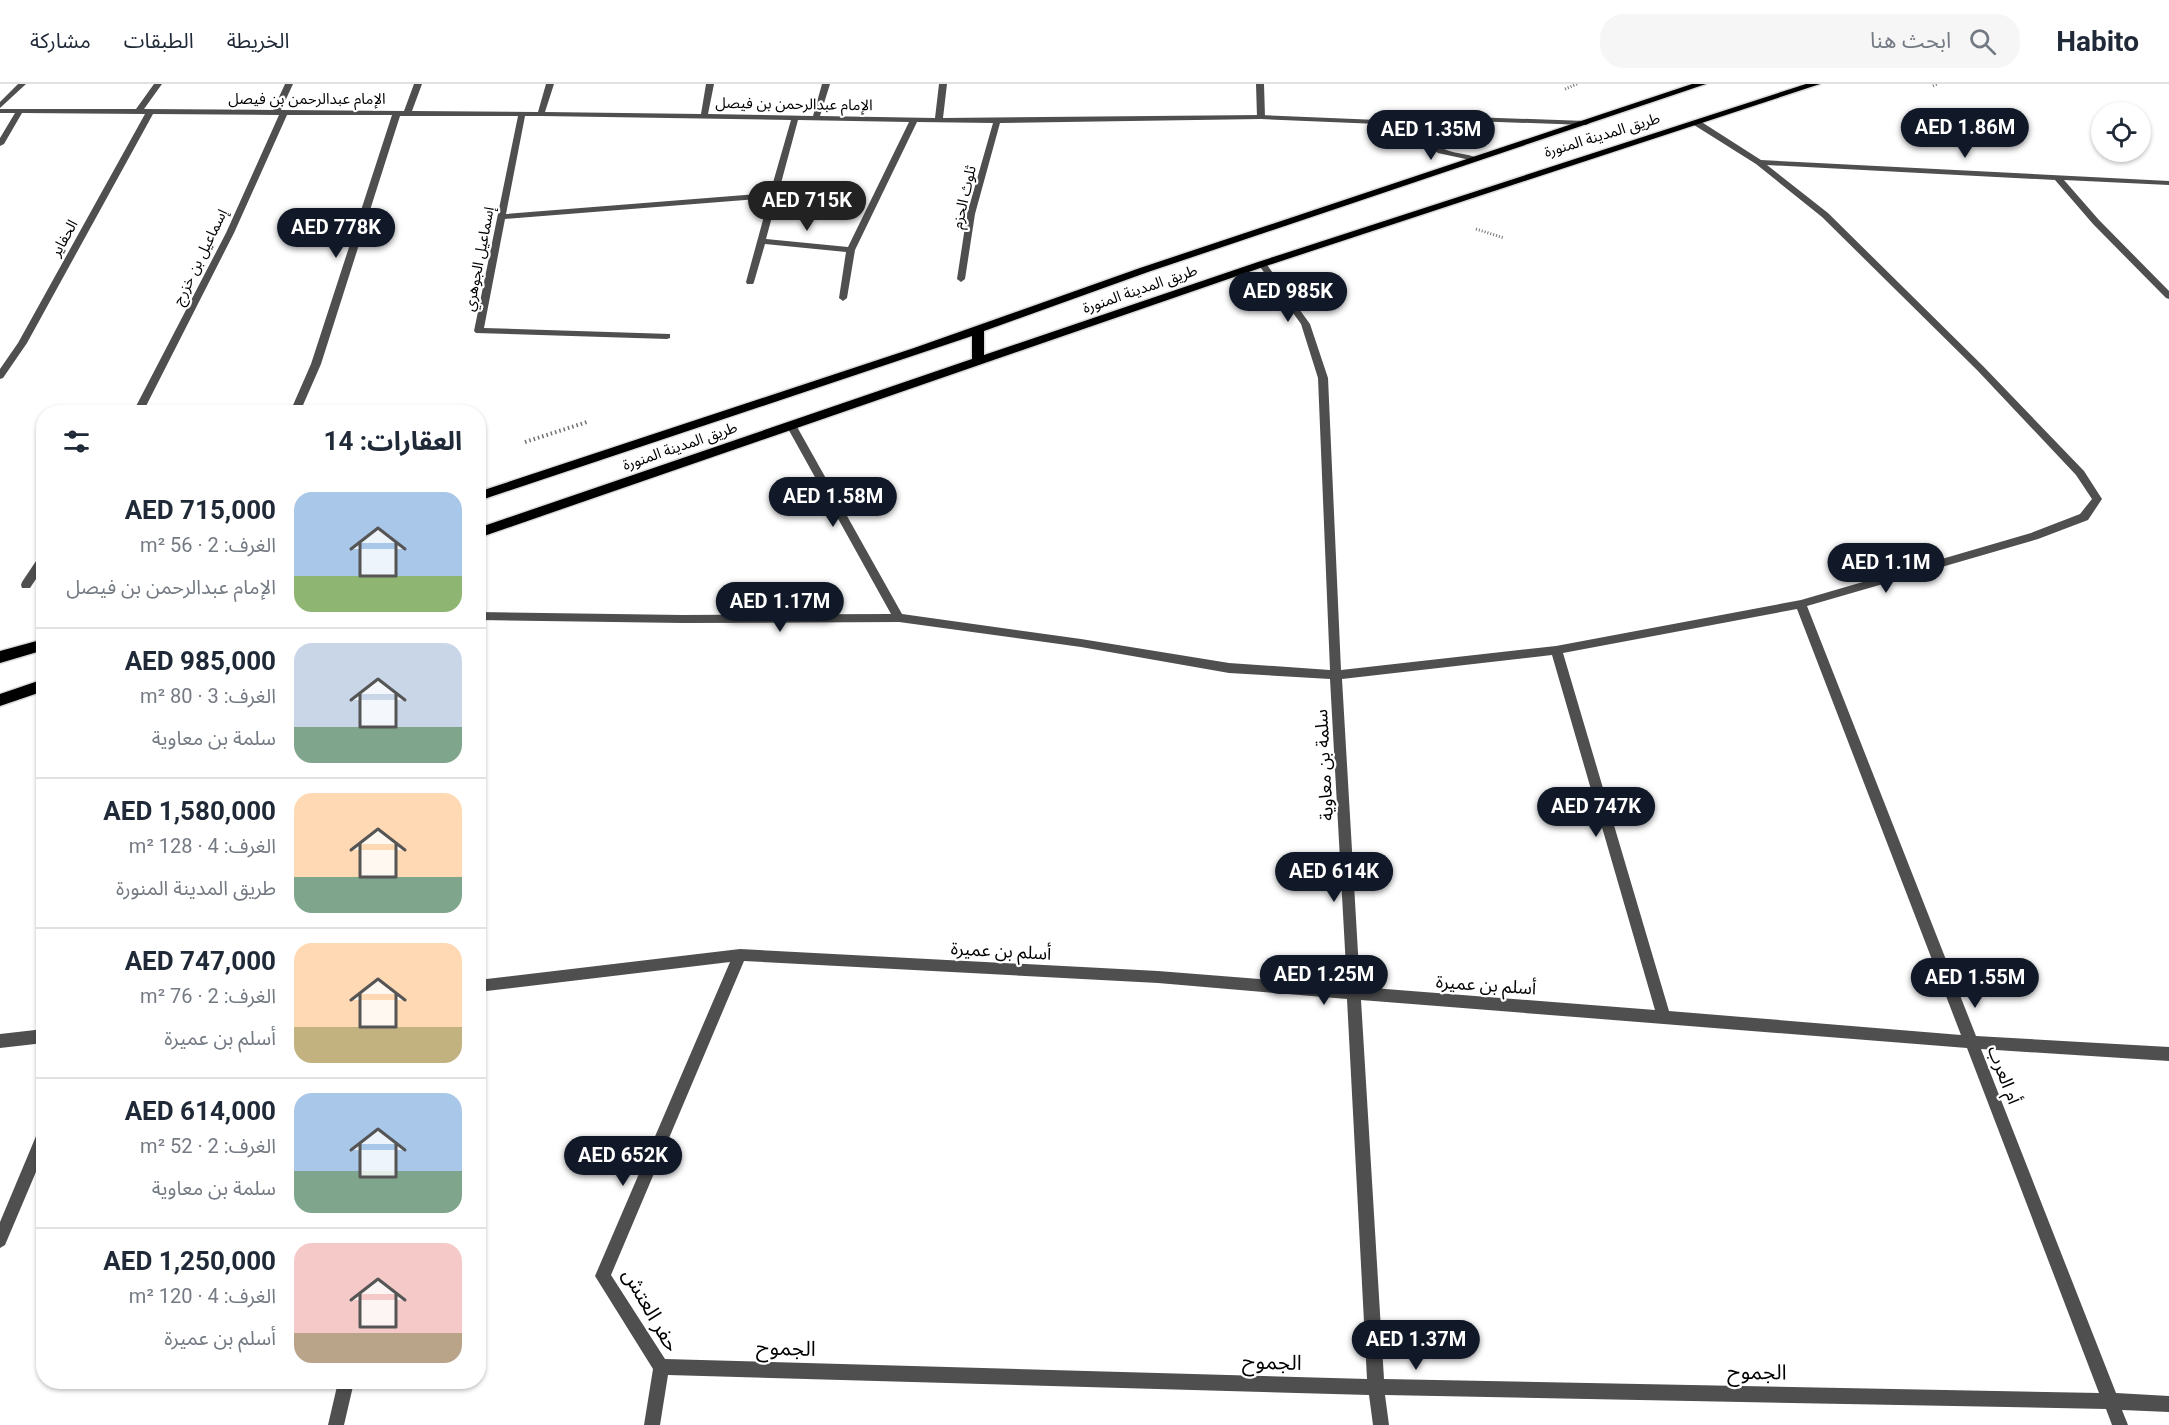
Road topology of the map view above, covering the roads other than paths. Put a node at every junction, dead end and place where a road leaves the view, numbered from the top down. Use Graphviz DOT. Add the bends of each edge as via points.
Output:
graph roads {
  1 [pos="22,84"];
  2 [pos="158,84"];
  3 [pos="289,84"];
  4 [pos="418,84"];
  5 [pos="550,84"];
  6 [pos="710,84"];
  7 [pos="826,84"];
  8 [pos="943,84"];
  9 [pos="1260,84"];
  10 [pos="1701,84"];
  11 [pos="1815,84"];
  12 [pos="0,106"];
  13 [pos="0,111"];
  14 [pos="20,111"];
  15 [pos="138,112"];
  16 [pos="150,112"];
  17 [pos="280,112"];
  18 [pos="402,113"];
  19 [pos="522,114"];
  20 [pos="542,114"];
  21 [pos="704,116"];
  22 [pos="1261,117"];
  23 [pos="795,118"];
  24 [pos="816,118"];
  25 [pos="914,120"];
  26 [pos="939,120"];
  27 [pos="997,121"];
  28 [pos="1402,123"];
  29 [pos="1586,123"];
  30 [pos="1697,123"];
  31 [pos="0,144"];
  32 [pos="1475,159"];
  33 [pos="1760,162"];
  34 [pos="2058,178"];
  35 [pos="2169,183"];
  36 [pos="774,195"];
  37 [pos="501,217"];
  38 [pos="761,241"];
  39 [pos="851,250"];
  40 [pos="1262,264"];
  41 [pos="961,279"];
  42 [pos="750,282"];
  43 [pos="2169,296"];
  44 [pos="843,298"];
  45 [pos="978,330"];
  46 [pos="667,336"];
  47 [pos="978,362"];
  48 [pos="0,376"];
  49 [pos="142,405"];
  50 [pos="298,405"];
  51 [pos="791,425"];
  52 [pos="486,494"];
  53 [pos="486,530"];
  54 [pos="36,570"];
  55 [pos="26,585"];
  56 [pos="1801,604"];
  57 [pos="486,616"];
  58 [pos="899,618"];
  59 [pos="36,646"];
  60 [pos="1556,650"];
  61 [pos="0,657"];
  62 [pos="1336,675"];
  63 [pos="36,688"];
  64 [pos="0,700"];
  65 [pos="740,955"];
  66 [pos="486,985"];
  67 [pos="1355,993"];
  68 [pos="1664,1017"];
  69 [pos="36,1037"];
  70 [pos="0,1041"];
  71 [pos="1971,1042"];
  72 [pos="2169,1054"];
  73 [pos="36,1153"];
  74 [pos="0,1240"];
  75 [pos="661,1367"];
  76 [pos="1376,1387"];
  77 [pos="344,1389"];
  78 [pos="2111,1401"];
  79 [pos="2169,1404"];
  80 [pos="336,1425"];
  81 [pos="652,1425"];
  82 [pos="1381,1425"];
  83 [pos="2120,1425"];
  1 -- 12 [label="street"];
  2 -- 15 [label="street"];
  3 -- 17 [label="street, إسماعيل بن خزرج"];
  4 -- 18 [label="street"];
  5 -- 20 [label="street"];
  6 -- 21 [label="street"];
  7 -- 24 [label="street"];
  8 -- 26 [label="street"];
  9 -- 22 [label="street"];
  10 -- 29 [label="main road, طريق المدينة المنورة"];
  11 -- 30 [label="main road, طريق المدينة المنورة"];
  13 -- 14 [label="street, الإمام عبدالرحمن بن فيصل"];
  14 -- 15 [label="street, الإمام عبدالرحمن بن فيصل"];
  14 -- 31 [label="street"];
  15 -- 16 [label="street, الإمام عبدالرحمن بن فيصل"];
  16 -- 17 [label="street, الإمام عبدالرحمن بن فيصل"];
  16 -- 48 [label="street, الحفاير"];
  17 -- 18 [label="street, الإمام عبدالرحمن بن فيصل"];
  17 -- 49 [label="street, إسماعيل بن خزرج" via="230,233"];
  18 -- 19 [label="street, الإمام عبدالرحمن بن فيصل"];
  18 -- 50 [label="street" via="316,364"];
  19 -- 20 [label="street, الإمام عبدالرحمن بن فيصل"];
  19 -- 37 [label="street, إسماعيل الجوهري"];
  20 -- 21 [label="street, الإمام عبدالرحمن بن فيصل"];
  21 -- 23 [label="street, الإمام عبدالرحمن بن فيصل"];
  22 -- 27 [label="street, الإمام عبدالرحمن بن فيصل"];
  22 -- 28 [label="street, الإمام عبدالرحمن بن فيصل"];
  23 -- 24 [label="street, الإمام عبدالرحمن بن فيصل"];
  23 -- 36 [label="street"];
  24 -- 25 [label="street, الإمام عبدالرحمن بن فيصل"];
  25 -- 26 [label="street, الإمام عبدالرحمن بن فيصل"];
  25 -- 39 [label="street"];
  26 -- 27 [label="street, الإمام عبدالرحمن بن فيصل"];
  27 -- 41 [label="street, ثلوث الحزم" via="971,214"];
  28 -- 29 [label="street, الإمام عبدالرحمن بن فيصل" via="1443,118"];
  28 -- 32 [label="street" via="1417,130 1437,150"];
  29 -- 32 [label="main road, طريق المدينة المنورة"];
  30 -- 33 [label="street"];
  30 -- 40 [label="main road, طريق المدينة المنورة"];
  32 -- 45 [label="main road, طريق المدينة المنورة"];
  33 -- 34 [label="street"];
  33 -- 56 [label="street" via="1825,215 1980,368 2080,473 2097,499 2084,517 2034,536"];
  34 -- 35 [label="street"];
  34 -- 43 [label="street"];
  36 -- 37 [label="street"];
  36 -- 38 [label="street"];
  37 -- 46 [label="street, إسماعيل الجوهري" via="479,331"];
  38 -- 39 [label="street"];
  38 -- 42 [label="street"];
  39 -- 44 [label="street"];
  40 -- 47 [label="main road, طريق المدينة المنورة"];
  40 -- 62 [label="street, سلمة بن معاوية" via="1305,324 1323,378"];
  45 -- 47 [label="main road"];
  45 -- 52 [label="main road, طريق المدينة المنورة"];
  47 -- 51 [label="main road, طريق المدينة المنورة"];
  51 -- 53 [label="main road, طريق المدينة المنورة"];
  51 -- 58 [label="street"];
  54 -- 55 [label="street"];
  56 -- 60 [label="street"];
  56 -- 71 [label="street, أم العرب"];
  57 -- 58 [label="street"];
  58 -- 62 [label="street" via="1229,668"];
  59 -- 61 [label="main road"];
  60 -- 62 [label="street"];
  60 -- 68 [label="street"];
  62 -- 67 [label="street, سلمة بن معاوية"];
  63 -- 64 [label="main road"];
  65 -- 66 [label="street, أسلم بن عميرة"];
  65 -- 67 [label="street, أسلم بن عميرة" via="1146,976"];
  65 -- 75 [label="street, حفر العتش" via="603,1276"];
  67 -- 68 [label="street, أسلم بن عميرة"];
  67 -- 76 [label="street, سلمة بن معاوية"];
  68 -- 71 [label="street, أسلم بن عميرة"];
  69 -- 70 [label="street"];
  71 -- 72 [label="street, أسلم بن عميرة"];
  71 -- 78 [label="street, أم العرب"];
  73 -- 74 [label="street"];
  75 -- 76 [label="street, الجموح"];
  75 -- 81 [label="street, حفر العتش"];
  76 -- 78 [label="street, الجموح"];
  76 -- 82 [label="street, سلمة بن معاوية"];
  77 -- 80 [label="street"];
  78 -- 79 [label="street, الجموح"];
  78 -- 83 [label="street, أم العرب"];
}
